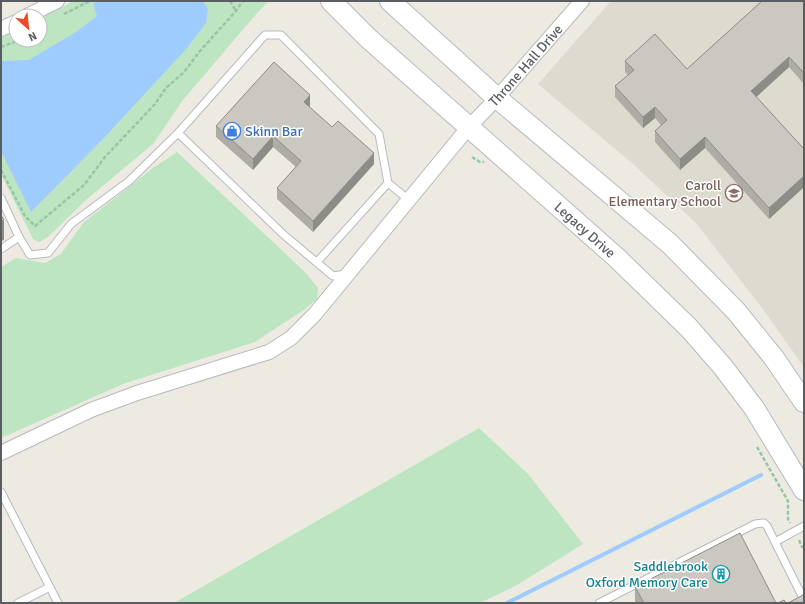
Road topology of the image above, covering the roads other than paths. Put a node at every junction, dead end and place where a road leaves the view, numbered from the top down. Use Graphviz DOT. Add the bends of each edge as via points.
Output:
graph roads {
  1 [pos="57,1"];
  2 [pos="331,1"];
  3 [pos="390,1"];
  4 [pos="582,1"];
  5 [pos="43,8"];
  6 [pos="498,98"];
  7 [pos="468,128"];
  8 [pos="178,134"];
  9 [pos="388,183"];
  10 [pos="1,198"];
  11 [pos="409,200"];
  12 [pos="19,237"];
  13 [pos="1,249"];
  14 [pos="317,262"];
  15 [pos="348,274"];
  16 [pos="804,402"];
  17 [pos="1,453"];
  18 [pos="804,490"];
  19 [pos="1,493"];
  20 [pos="804,526"];
  21 [pos="774,542"];
  22 [pos="50,587"];
  23 [pos="804,600"];
  24 [pos="18,603"];
  25 [pos="58,603"];
  26 [pos="599,603"];
  1 -- 5 [label="street"];
  2 -- 7 [label="main road, Legacy Drive"];
  3 -- 6 [label="main road"];
  4 -- 6 [label="street, Throne Hall Drive"];
  6 -- 7 [label="street, Throne Hall Drive"];
  6 -- 16 [label="main road" via="670,244 736,311 774,358"];
  7 -- 11 [label="street, Throne Hall Drive"];
  7 -- 18 [label="main road, Legacy Drive" via="617,258 689,328 754,408"];
  8 -- 9 [label="lane" via="265,35 281,35 379,134"];
  8 -- 12 [label="lane" via="129,181 72,224 48,253 30,255"];
  8 -- 14 [label="lane" via="284,235"];
  9 -- 11 [label="lane"];
  9 -- 14 [label="lane"];
  10 -- 12 [label="lane"];
  11 -- 15 [label="street, Throne Hall Drive"];
  12 -- 13 [label="lane"];
  14 -- 15 [label="lane" via="333,276"];
  15 -- 17 [label="street, Throne Hall Drive" via="292,338 269,352 91,410"];
  19 -- 22 [label="lane"];
  20 -- 21 [label="lane"];
  21 -- 23 [label="lane"];
  21 -- 26 [label="lane" via="764,523 755,524"];
  22 -- 24 [label="lane"];
  22 -- 25 [label="lane"];
}
